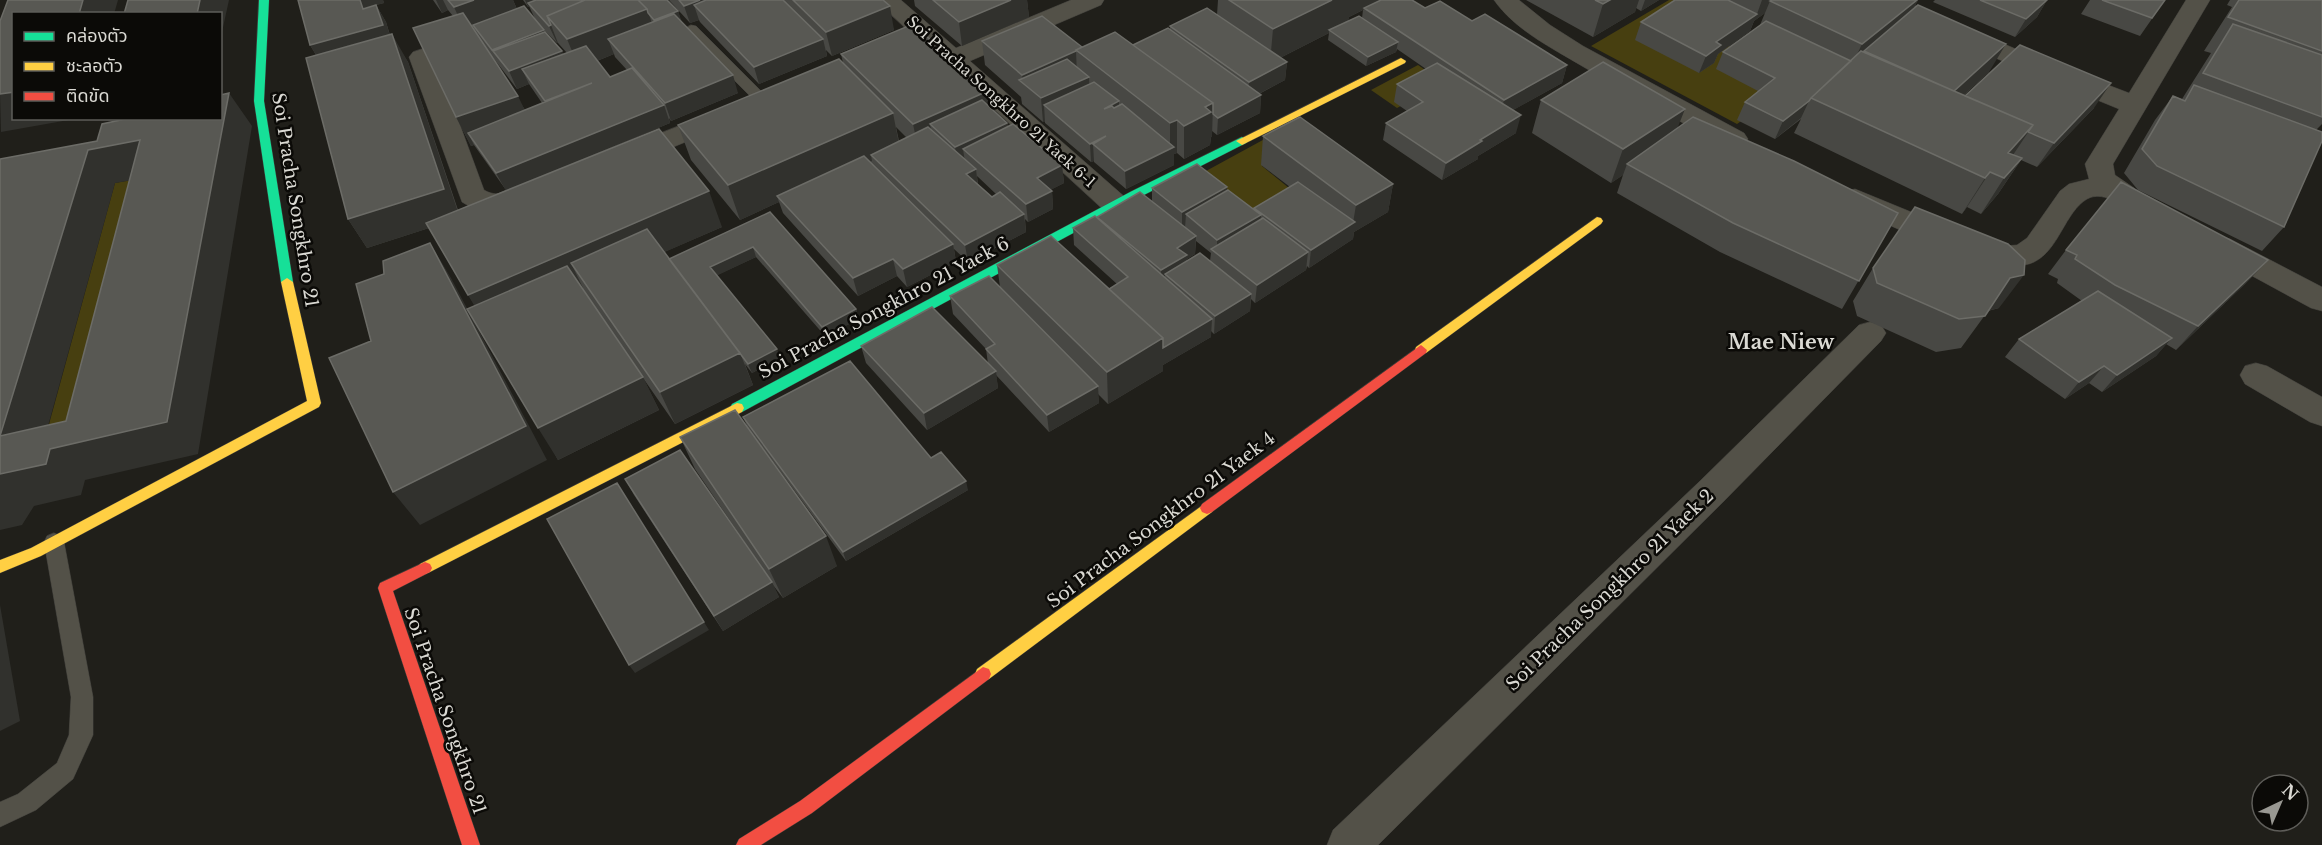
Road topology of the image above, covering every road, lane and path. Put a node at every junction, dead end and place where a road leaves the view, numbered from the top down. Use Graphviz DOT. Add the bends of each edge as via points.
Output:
graph roads {
  1 [pos="264,0"];
  2 [pos="888,0"];
  3 [pos="1092,0"];
  4 [pos="1506,0"];
  5 [pos="1882,0"];
  6 [pos="2198,0"];
  7 [pos="691,29"];
  8 [pos="422,57"];
  9 [pos="952,59"];
  10 [pos="1401,61"];
  11 [pos="772,96"];
  12 [pos="2134,105"];
  13 [pos="1758,151"];
  14 [pos="599,167"];
  15 [pos="2108,185"];
  16 [pos="1830,186"];
  17 [pos="545,190"];
  18 [pos="1116,205"];
  19 [pos="2150,209"];
  20 [pos="1597,221"];
  21 [pos="2200,236"];
  22 [pos="2322,300"];
  23 [pos="1870,333"];
  24 [pos="2256,375"];
  25 [pos="2322,413"];
  26 [pos="54,542"];
  27 [pos="0,567"];
  28 [pos="385,588"];
  29 [pos="0,815"];
  30 [pos="471,845"];
  31 [pos="745,845"];
  32 [pos="1348,845"];
  1 -- 26 [label="street, Soi Pracha Songkhro 21" via="259,101 251,114 314,403"];
  2 -- 9 [label="street, Soi Pracha Songkhro 21 Yaek 6-1" via="914,37"];
  3 -- 9 [label="street"];
  4 -- 13 [label="street" via="1523,18 1588,59"];
  5 -- 12 [label="street"];
  6 -- 12 [label="street"];
  7 -- 11 [label="lane"];
  8 -- 17 [label="street" via="472,195 482,202 498,204"];
  9 -- 18 [label="street, Soi Pracha Songkhro 21 Yaek 6-1"];
  10 -- 18 [label="street, Soi Pracha Songkhro 21 Yaek 6"];
  11 -- 14 [label="street"];
  12 -- 15 [label="street" via="2099,164 2100,175"];
  15 -- 16 [label="street" via="2079,191 2037,245 2024,255 2004,256 1969,247"];
  15 -- 19 [label="street"];
  18 -- 28 [label="street, Soi Pracha Songkhro 21 Yaek 6" via="761,395"];
  20 -- 31 [label="street, Soi Pracha Songkhro 21 Yaek 4" via="806,807"];
  21 -- 22 [label="street"];
  23 -- 32 [label="street, Soi Pracha Songkhro 21 Yaek 2"];
  24 -- 25 [label="street"];
  26 -- 27 [label="street"];
  26 -- 29 [label="lane" via="82,698 81,735 65,771 27,802"];
  28 -- 30 [label="street, Soi Pracha Songkhro 21"];
}
